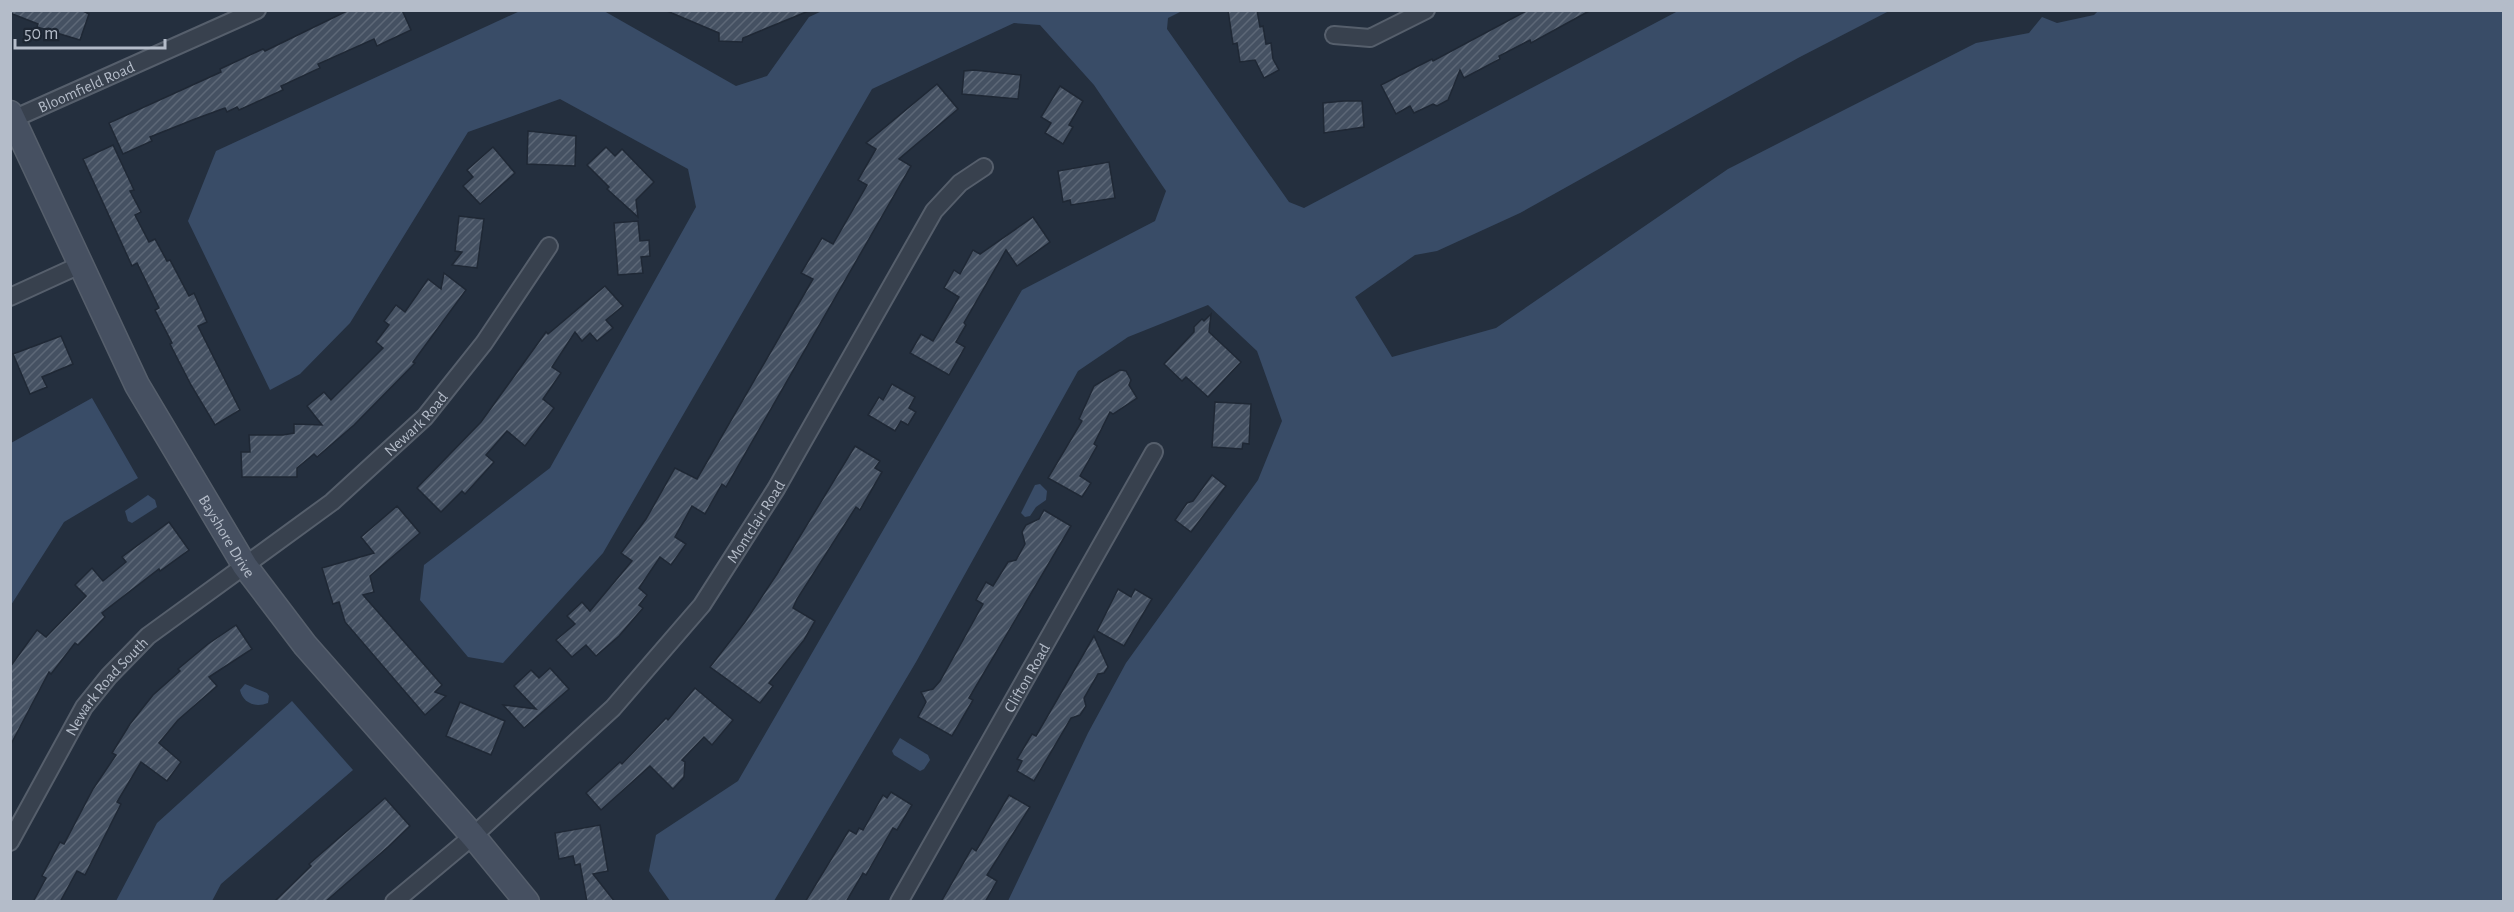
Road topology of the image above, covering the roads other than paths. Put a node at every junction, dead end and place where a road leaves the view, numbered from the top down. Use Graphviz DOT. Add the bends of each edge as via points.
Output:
graph roads {
  1 [pos="257,10"];
  2 [pos="1426,10"];
  3 [pos="1334,35"];
  4 [pos="12,116"];
  5 [pos="984,167"];
  6 [pos="549,246"];
  7 [pos="80,265"];
  8 [pos="10,297"];
  9 [pos="1154,452"];
  10 [pos="245,566"];
  11 [pos="473,836"];
  12 [pos="10,842"];
  13 [pos="394,902"];
  14 [pos="527,902"];
  15 [pos="899,902"];
  1 -- 4 [label="street, Bloomfield Road"];
  2 -- 3 [label="street" via="1370,38"];
  4 -- 7 [label="street, Bayshore Drive"];
  5 -- 11 [label="street, Montclair Road" via="960,183 934,211 776,489 702,604 613,708"];
  6 -- 10 [label="street, Newark Road" via="484,343 425,417 332,502"];
  7 -- 8 [label="street"];
  7 -- 10 [label="street, Bayshore Drive" via="143,395"];
  9 -- 15 [label="street, Clifton Road"];
  10 -- 11 [label="street, Bayshore Drive" via="305,645"];
  10 -- 12 [label="street, Newark Road South" via="148,636 109,676 84,707"];
  11 -- 13 [label="street, Montclair Road"];
  11 -- 14 [label="street, Bayshore Drive"];
}
